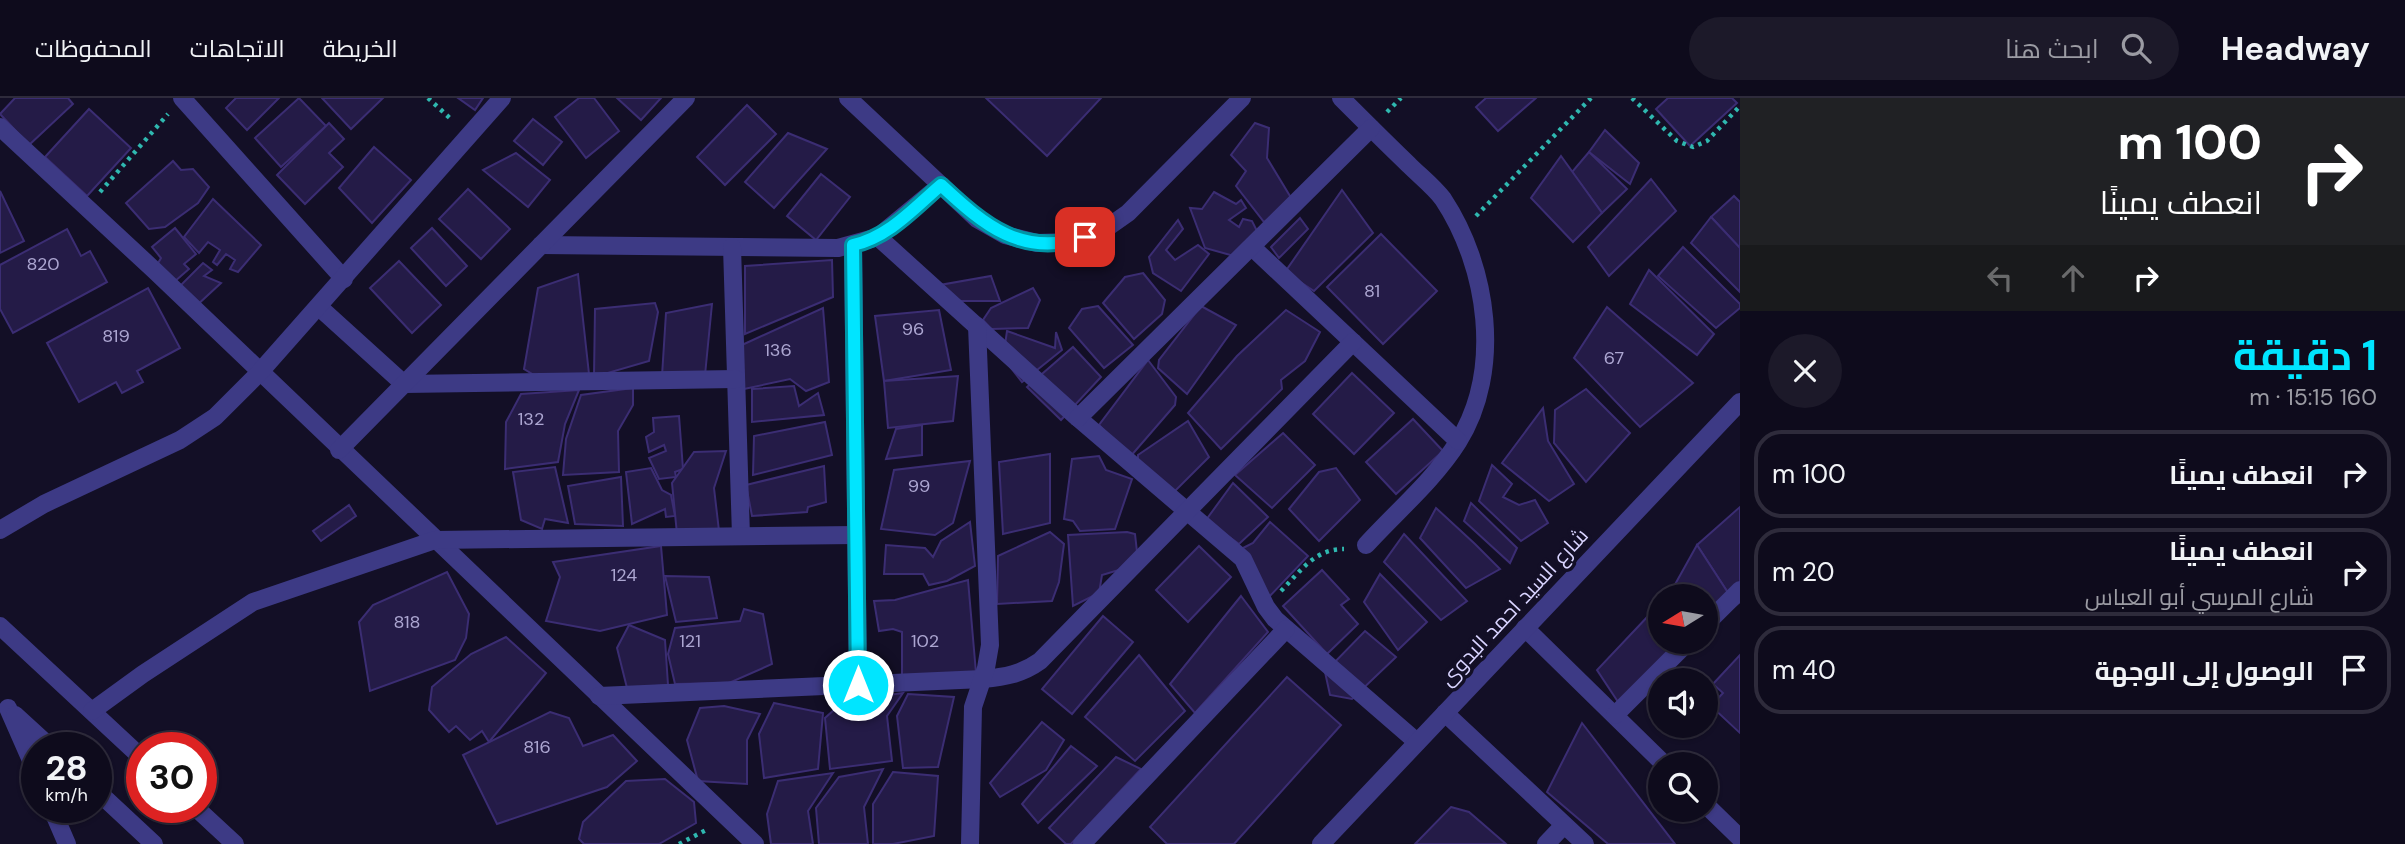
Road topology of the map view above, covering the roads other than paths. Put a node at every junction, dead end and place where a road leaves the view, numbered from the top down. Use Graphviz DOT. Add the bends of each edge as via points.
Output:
graph roads {
  1 [pos="502,98"];
  2 [pos="686,98"];
  3 [pos="848,98"];
  4 [pos="1242,98"];
  5 [pos="1341,98"];
  6 [pos="178,103"];
  7 [pos="0,127"];
  8 [pos="1371,128"];
  9 [pos="941,185"];
  10 [pos="878,237"];
  11 [pos="541,245"];
  12 [pos="853,245"];
  13 [pos="732,247"];
  14 [pos="1253,248"];
  15 [pos="344,279"];
  16 [pos="319,307"];
  17 [pos="977,326"];
  18 [pos="1353,342"];
  19 [pos="260,373"];
  20 [pos="736,379"];
  21 [pos="404,384"];
  22 [pos="1740,402"];
  23 [pos="1078,418"];
  24 [pos="1458,441"];
  25 [pos="339,450"];
  26 [pos="1186,511"];
  27 [pos="0,530"];
  28 [pos="856,535"];
  29 [pos="741,536"];
  30 [pos="435,540"];
  31 [pos="1366,545"];
  32 [pos="1740,590"];
  33 [pos="1718,612"];
  34 [pos="0,626"];
  35 [pos="1525,628"];
  36 [pos="1286,629"];
  37 [pos="1676,654"];
  38 [pos="983,679"];
  39 [pos="858,685"];
  40 [pos="599,696"];
  41 [pos="4,704"];
  42 [pos="92,711"];
  43 [pos="1445,713"];
  44 [pos="1615,715"];
  45 [pos="34,732"];
  46 [pos="21,740"];
  47 [pos="1417,742"];
  48 [pos="126,743"];
  49 [pos="1652,752"];
  50 [pos="112,805"];
  51 [pos="1718,817"];
  52 [pos="58,823"];
  53 [pos="212,823"];
  54 [pos="1564,825"];
  55 [pos="1740,838"];
  56 [pos="67,844"];
  57 [pos="154,844"];
  58 [pos="235,844"];
  59 [pos="755,844"];
  60 [pos="970,844"];
  61 [pos="1082,844"];
  62 [pos="1321,844"];
  63 [pos="1546,844"];
  64 [pos="1585,844"];
  1 -- 15 [label="street"];
  2 -- 11 [label="street"];
  3 -- 9 [label="street"];
  4 -- 9 [label="street" via="1128,213 1101,232 1070,242 1037,243 1005,235 977,219"];
  5 -- 8 [label="street"];
  6 -- 15 [label="street"];
  7 -- 19 [label="street"];
  8 -- 14 [label="street"];
  8 -- 24 [label="street" via="1441,197 1475,267 1485,344 1480,383"];
  9 -- 10 [label="street"];
  10 -- 12 [label="street"];
  10 -- 17 [label="street"];
  11 -- 13 [label="street"];
  11 -- 21 [label="street"];
  12 -- 13 [label="street"];
  12 -- 28 [label="street"];
  13 -- 20 [label="street"];
  14 -- 18 [label="street"];
  14 -- 23 [label="street"];
  15 -- 16 [label="street"];
  16 -- 19 [label="street"];
  16 -- 21 [label="street"];
  17 -- 23 [label="street"];
  17 -- 38 [label="street" via="990,645"];
  18 -- 24 [label="street"];
  18 -- 26 [label="street"];
  19 -- 25 [label="street"];
  19 -- 27 [label="street" via="215,417 180,440 44,504"];
  20 -- 21 [label="street"];
  20 -- 29 [label="street"];
  21 -- 25 [label="street"];
  22 -- 35 [label="street, شارع السيد احمد البدوى"];
  23 -- 26 [label="street"];
  24 -- 31 [label="street"];
  25 -- 30 [label="street"];
  26 -- 36 [label="street" via="1243,559 1266,607"];
  26 -- 38 [label="street" via="1040,661 1015,675"];
  28 -- 29 [label="street"];
  28 -- 39 [label="street"];
  29 -- 30 [label="street"];
  30 -- 40 [label="street"];
  30 -- 42 [label="street" via="253,602"];
  32 -- 33 [label="street"];
  34 -- 42 [label="street"];
  35 -- 43 [label="street, شارع السيد احمد البدوى"];
  35 -- 44 [label="street"];
  36 -- 47 [label="street"];
  36 -- 61 [label="street"];
  37 -- 44 [label="street"];
  38 -- 39 [label="street"];
  38 -- 60 [label="street" via="973,707"];
  39 -- 40 [label="street"];
  40 -- 59 [label="street"];
  41 -- 45 [label="street"];
  41 -- 46 [label="street"];
  42 -- 48 [label="street"];
  43 -- 47 [label="street, شارع السيد احمد البدوى"];
  43 -- 54 [label="street"];
  44 -- 49 [label="street"];
  47 -- 62 [label="street, شارع السيد احمد البدوى"];
  50 -- 57 [label="street"];
  51 -- 55 [label="street"];
  52 -- 56 [label="street"];
  53 -- 58 [label="street"];
  54 -- 63 [label="street"];
  54 -- 64 [label="street"];
}
